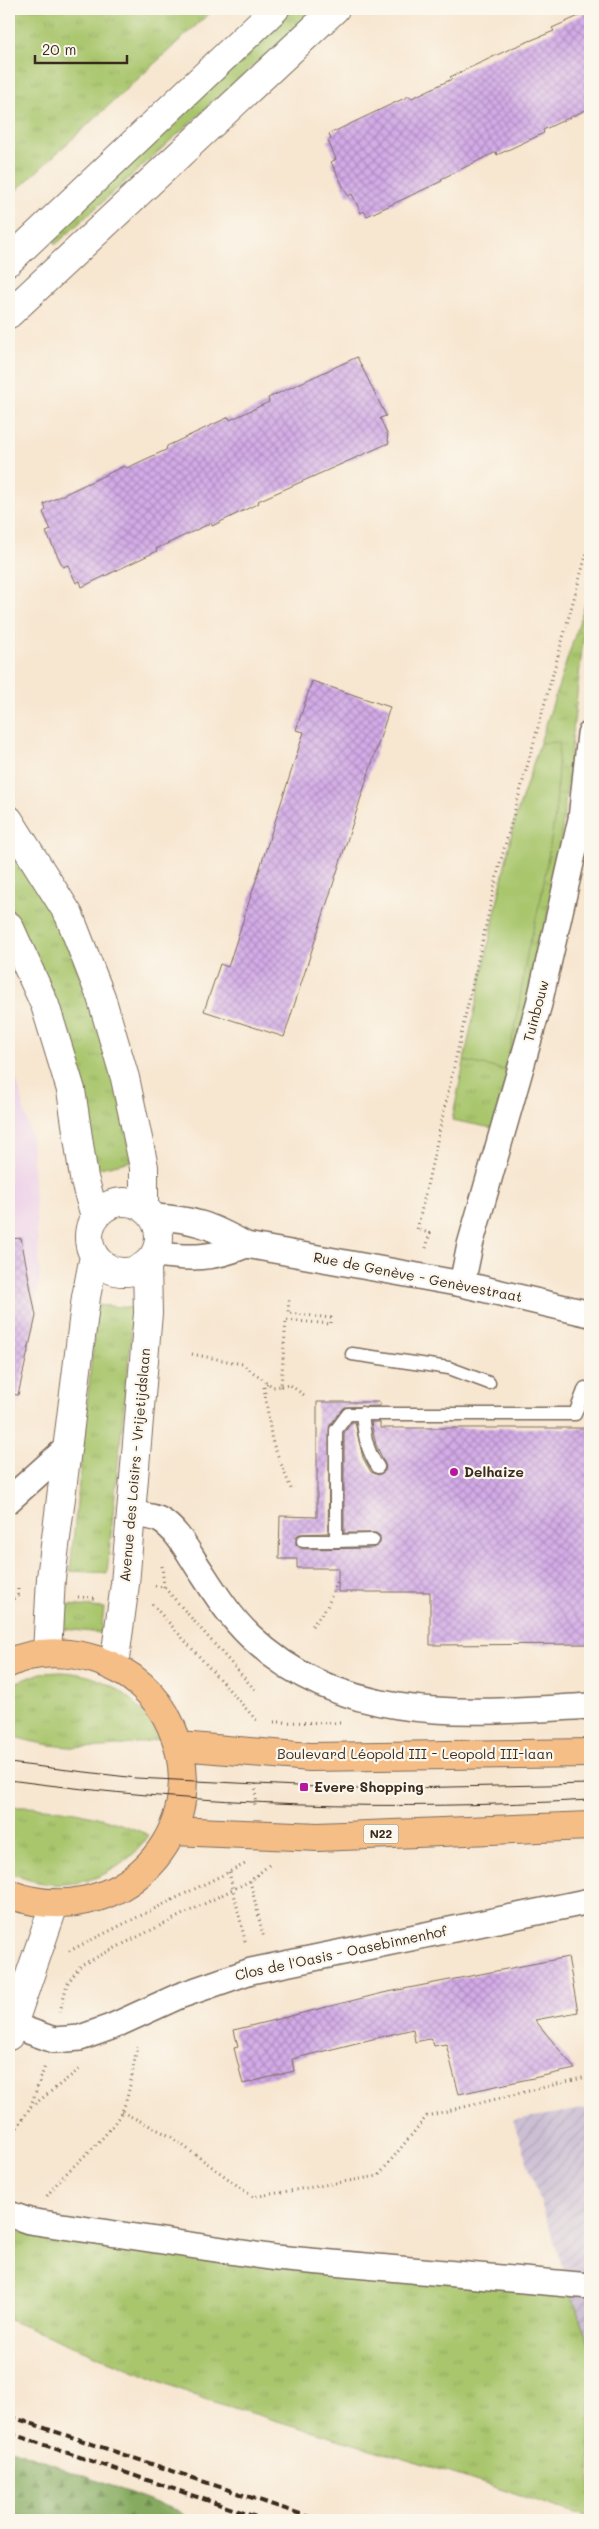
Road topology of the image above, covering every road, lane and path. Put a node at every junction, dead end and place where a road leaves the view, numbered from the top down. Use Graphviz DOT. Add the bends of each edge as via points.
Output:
graph roads {
  1 [pos="275,9"];
  2 [pos="335,9"];
  3 [pos="9,261"];
  4 [pos="9,314"];
  5 [pos="590,541"];
  6 [pos="590,734"];
  7 [pos="9,820"];
  8 [pos="9,926"];
  9 [pos="149,1212"];
  10 [pos="95,1216"];
  11 [pos="246,1245"];
  12 [pos="425,1251"];
  13 [pos="94,1256"];
  14 [pos="151,1259"];
  15 [pos="462,1284"];
  16 [pos="289,1298"];
  17 [pos="590,1314"];
  18 [pos="192,1354"];
  19 [pos="352,1354"];
  20 [pos="267,1383"];
  21 [pos="489,1383"];
  22 [pos="281,1386"];
  23 [pos="585,1388"];
  24 [pos="304,1394"];
  25 [pos="362,1413"];
  26 [pos="68,1447"];
  27 [pos="378,1466"];
  28 [pos="291,1489"];
  29 [pos="9,1500"];
  30 [pos="131,1514"];
  31 [pos="373,1540"];
  32 [pos="303,1541"];
  33 [pos="336,1541"];
  34 [pos="338,1580"];
  35 [pos="154,1586"];
  36 [pos="50,1595"];
  37 [pos="124,1600"];
  38 [pos="9,1601"];
  39 [pos="312,1626"];
  40 [pos="47,1653"];
  41 [pos="9,1663"];
  42 [pos="114,1666"];
  43 [pos="255,1690"];
  44 [pos="590,1706"];
  45 [pos="180,1746"];
  46 [pos="258,1753"];
  47 [pos="590,1753"];
  48 [pos="590,1826"];
  49 [pos="173,1831"];
  50 [pos="253,1835"];
  51 [pos="272,1862"];
  52 [pos="229,1872"];
  53 [pos="250,1882"];
  54 [pos="234,1890"];
  55 [pos="9,1894"];
  56 [pos="590,1901"];
  57 [pos="54,1905"];
  58 [pos="38,1952"];
  59 [pos="261,1968"];
  60 [pos="10,2029"];
  61 [pos="54,2040"];
  62 [pos="138,2042"];
  63 [pos="590,2076"];
  64 [pos="122,2112"];
  65 [pos="9,2140"];
  66 [pos="19,2218"];
  67 [pos="590,2286"];
  1 -- 3 [label="street"];
  2 -- 4 [label="street"];
  5 -- 12 [label="path" via="499,867 417,1230 430,1233"];
  6 -- 15 [label="street, Tuinbouw" via="581,819 539,1004 470,1245"];
  7 -- 9 [label="street" via="69,915 101,997 125,1078 144,1167"];
  8 -- 10 [label="street" via="45,1005 71,1090 82,1169"];
  9 -- 10 [label="street" via="123,1201 108,1206"];
  9 -- 11 [label="street, Rue de Genève - Genèvestraat" via="216,1228"];
  9 -- 14 [label="street" via="159,1236"];
  10 -- 13 [label="street" via="89,1236"];
  11 -- 14 [label="street" via="222,1255"];
  11 -- 15 [label="street, Rue de Genève - Genèvestraat"];
  13 -- 14 [label="street" via="103,1265 119,1271 137,1270"];
  13 -- 26 [label="street"];
  14 -- 30 [label="street, Avenue des Loisirs - Vrijetijdslaan"];
  15 -- 17 [label="street, Rue de Genève - Genèvestraat"];
  16 -- 22 [label="path" via="288,1313 331,1318 331,1324 286,1320"];
  18 -- 20 [label="path" via="242,1364"];
  19 -- 21 [label="lane" via="449,1368"];
  20 -- 22 [label="path" via="273,1387"];
  20 -- 28 [label="path" via="264,1387 272,1441"];
  22 -- 24 [label="path" via="290,1385"];
  23 -- 25 [label="lane" via="575,1414"];
  25 -- 27 [label="lane" via="370,1455"];
  25 -- 33 [label="lane" via="348,1414 336,1430"];
  26 -- 29 [label="street"];
  26 -- 36 [label="street"];
  30 -- 37 [label="street, Avenue des Loisirs - Vrijetijdslaan"];
  30 -- 44 [label="street" via="160,1520 180,1539 221,1602 250,1636 279,1661 354,1698 400,1707 468,1713"];
  31 -- 33 [label="lane"];
  32 -- 33 [label="lane"];
  34 -- 39 [label="path" via="327,1607"];
  35 -- 43 [label="path" via="164,1587"];
  36 -- 37 [label="path"];
  36 -- 38 [label="path" via="18,1595"];
  36 -- 40 [label="street"];
  37 -- 42 [label="street, Avenue des Loisirs - Vrijetijdslaan"];
  37 -- 46 [label="path" via="150,1602 258,1722"];
  40 -- 41 [label="main road"];
  40 -- 42 [label="main road" via="82,1655"];
  42 -- 45 [label="main road" via="149,1693 166,1714"];
  45 -- 46 [label="main road, Boulevard Léopold III - Leopold III-laan"];
  45 -- 49 [label="main road" via="184,1781"];
  46 -- 47 [label="main road, Boulevard Léopold III - Leopold III-laan" via="337,1757"];
  46 -- 50 [label="path"];
  48 -- 50 [label="main road, N22" via="318,1837"];
  49 -- 50 [label="main road, N22"];
  49 -- 57 [label="main road" via="153,1862 124,1886 91,1901"];
  50 -- 52 [label="path" via="247,1864"];
  51 -- 53 [label="path"];
  52 -- 54 [label="path"];
  52 -- 58 [label="path" via="57,1957"];
  53 -- 54 [label="path"];
  53 -- 59 [label="path"];
  54 -- 59 [label="path"];
  54 -- 61 [label="path" via="81,1965 67,1984"];
  55 -- 57 [label="main road" via="26,1901"];
  56 -- 59 [label="street, Clos de l'Oasis - Oasebinnenhof"];
  57 -- 58 [label="street"];
  58 -- 60 [label="street"];
  59 -- 61 [label="street, Clos de l'Oasis - Oasebinnenhof" via="178,1996 112,2027 80,2038"];
  60 -- 61 [label="street, Clos de l'Oasis - Oasebinnenhof"];
  61 -- 65 [label="path" via="30,2108"];
  62 -- 64 [label="path"];
  63 -- 64 [label="path" via="427,2116 378,2176 253,2197 170,2136"];
  64 -- 66 [label="path" via="100,2140"];
  66 -- 67 [label="street" via="276,2258"];
}
